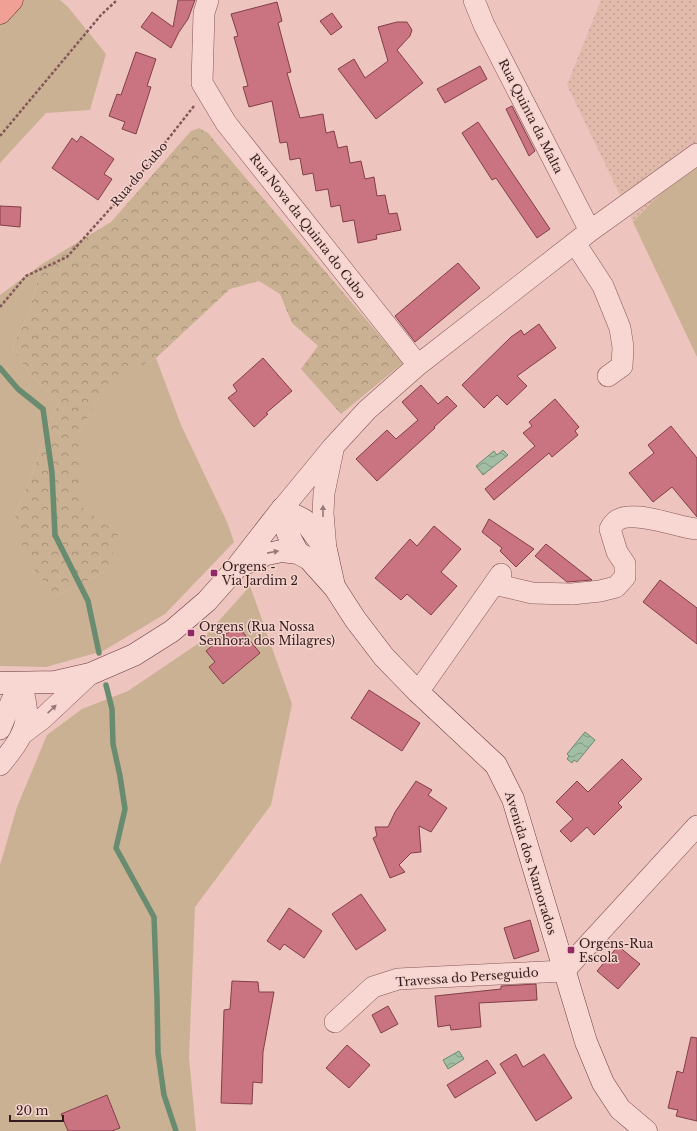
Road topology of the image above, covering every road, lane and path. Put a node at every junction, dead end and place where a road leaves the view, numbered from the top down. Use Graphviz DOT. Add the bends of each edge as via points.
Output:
graph roads {
  1 [pos="12,0"];
  2 [pos="116,0"];
  3 [pos="208,0"];
  4 [pos="474,0"];
  5 [pos="0,13"];
  6 [pos="202,83"];
  7 [pos="0,136"];
  8 [pos="697,154"];
  9 [pos="583,237"];
  10 [pos="0,307"];
  11 [pos="418,365"];
  12 [pos="608,376"];
  13 [pos="333,447"];
  14 [pos="282,510"];
  15 [pos="697,529"];
  16 [pos="326,550"];
  17 [pos="298,553"];
  18 [pos="237,567"];
  19 [pos="335,588"];
  20 [pos="90,674"];
  21 [pos="0,683"];
  22 [pos="22,684"];
  23 [pos="418,692"];
  24 [pos="0,729"];
  25 [pos="22,734"];
  26 [pos="0,765"];
  27 [pos="697,826"];
  28 [pos="564,971"];
  29 [pos="336,1022"];
  30 [pos="646,1131"];
  1 -- 5 [label="main road"];
  2 -- 7 [label="path"];
  3 -- 6 [label="street" via="204,12"];
  4 -- 9 [label="street, Rua Quinta da Malta"];
  6 -- 10 [label="path, Rua do Cubo" via="196,104 135,182 67,257 26,276"];
  6 -- 11 [label="street, Rua Nova da Quinta do Cubo" via="226,123"];
  8 -- 9 [label="street"];
  9 -- 11 [label="street"];
  9 -- 12 [label="street, Rua Quinta da Malta" via="620,328 622,366"];
  11 -- 13 [label="street" via="367,410"];
  13 -- 14 [label="street"];
  16 -- 13 [label="street, one-way" via="324,493"];
  14 -- 16 [label="street" via="304,520"];
  14 -- 17 [label="street" via="288,534"];
  14 -- 18 [label="street"];
  15 -- 23 [label="street" via="642,518 626,517 615,521 610,529 617,552 625,564 625,577 616,587 572,594 532,593 498,579"];
  16 -- 19 [label="street"];
  18 -- 17 [label="street, one-way" via="267,554 282,551"];
  17 -- 19 [label="street" via="308,559"];
  18 -- 20 [label="street" via="207,601 172,631 134,655"];
  19 -- 23 [label="street, Avenida dos Namorados" via="384,657"];
  20 -- 22 [label="street" via="55,682"];
  25 -- 20 [label="street, one-way"];
  21 -- 22 [label="street"];
  22 -- 24 [label="street"];
  22 -- 25 [label="street" via="26,722"];
  23 -- 28 [label="street, Avenida dos Namorados" via="496,765 513,799"];
  25 -- 26 [label="street"];
  27 -- 28 [label="street"];
  28 -- 29 [label="street, Travessa do Perseguido" via="398,979 372,987"];
  28 -- 30 [label="street, Avenida dos Namorados" via="586,1042 603,1083 620,1110"];
}
